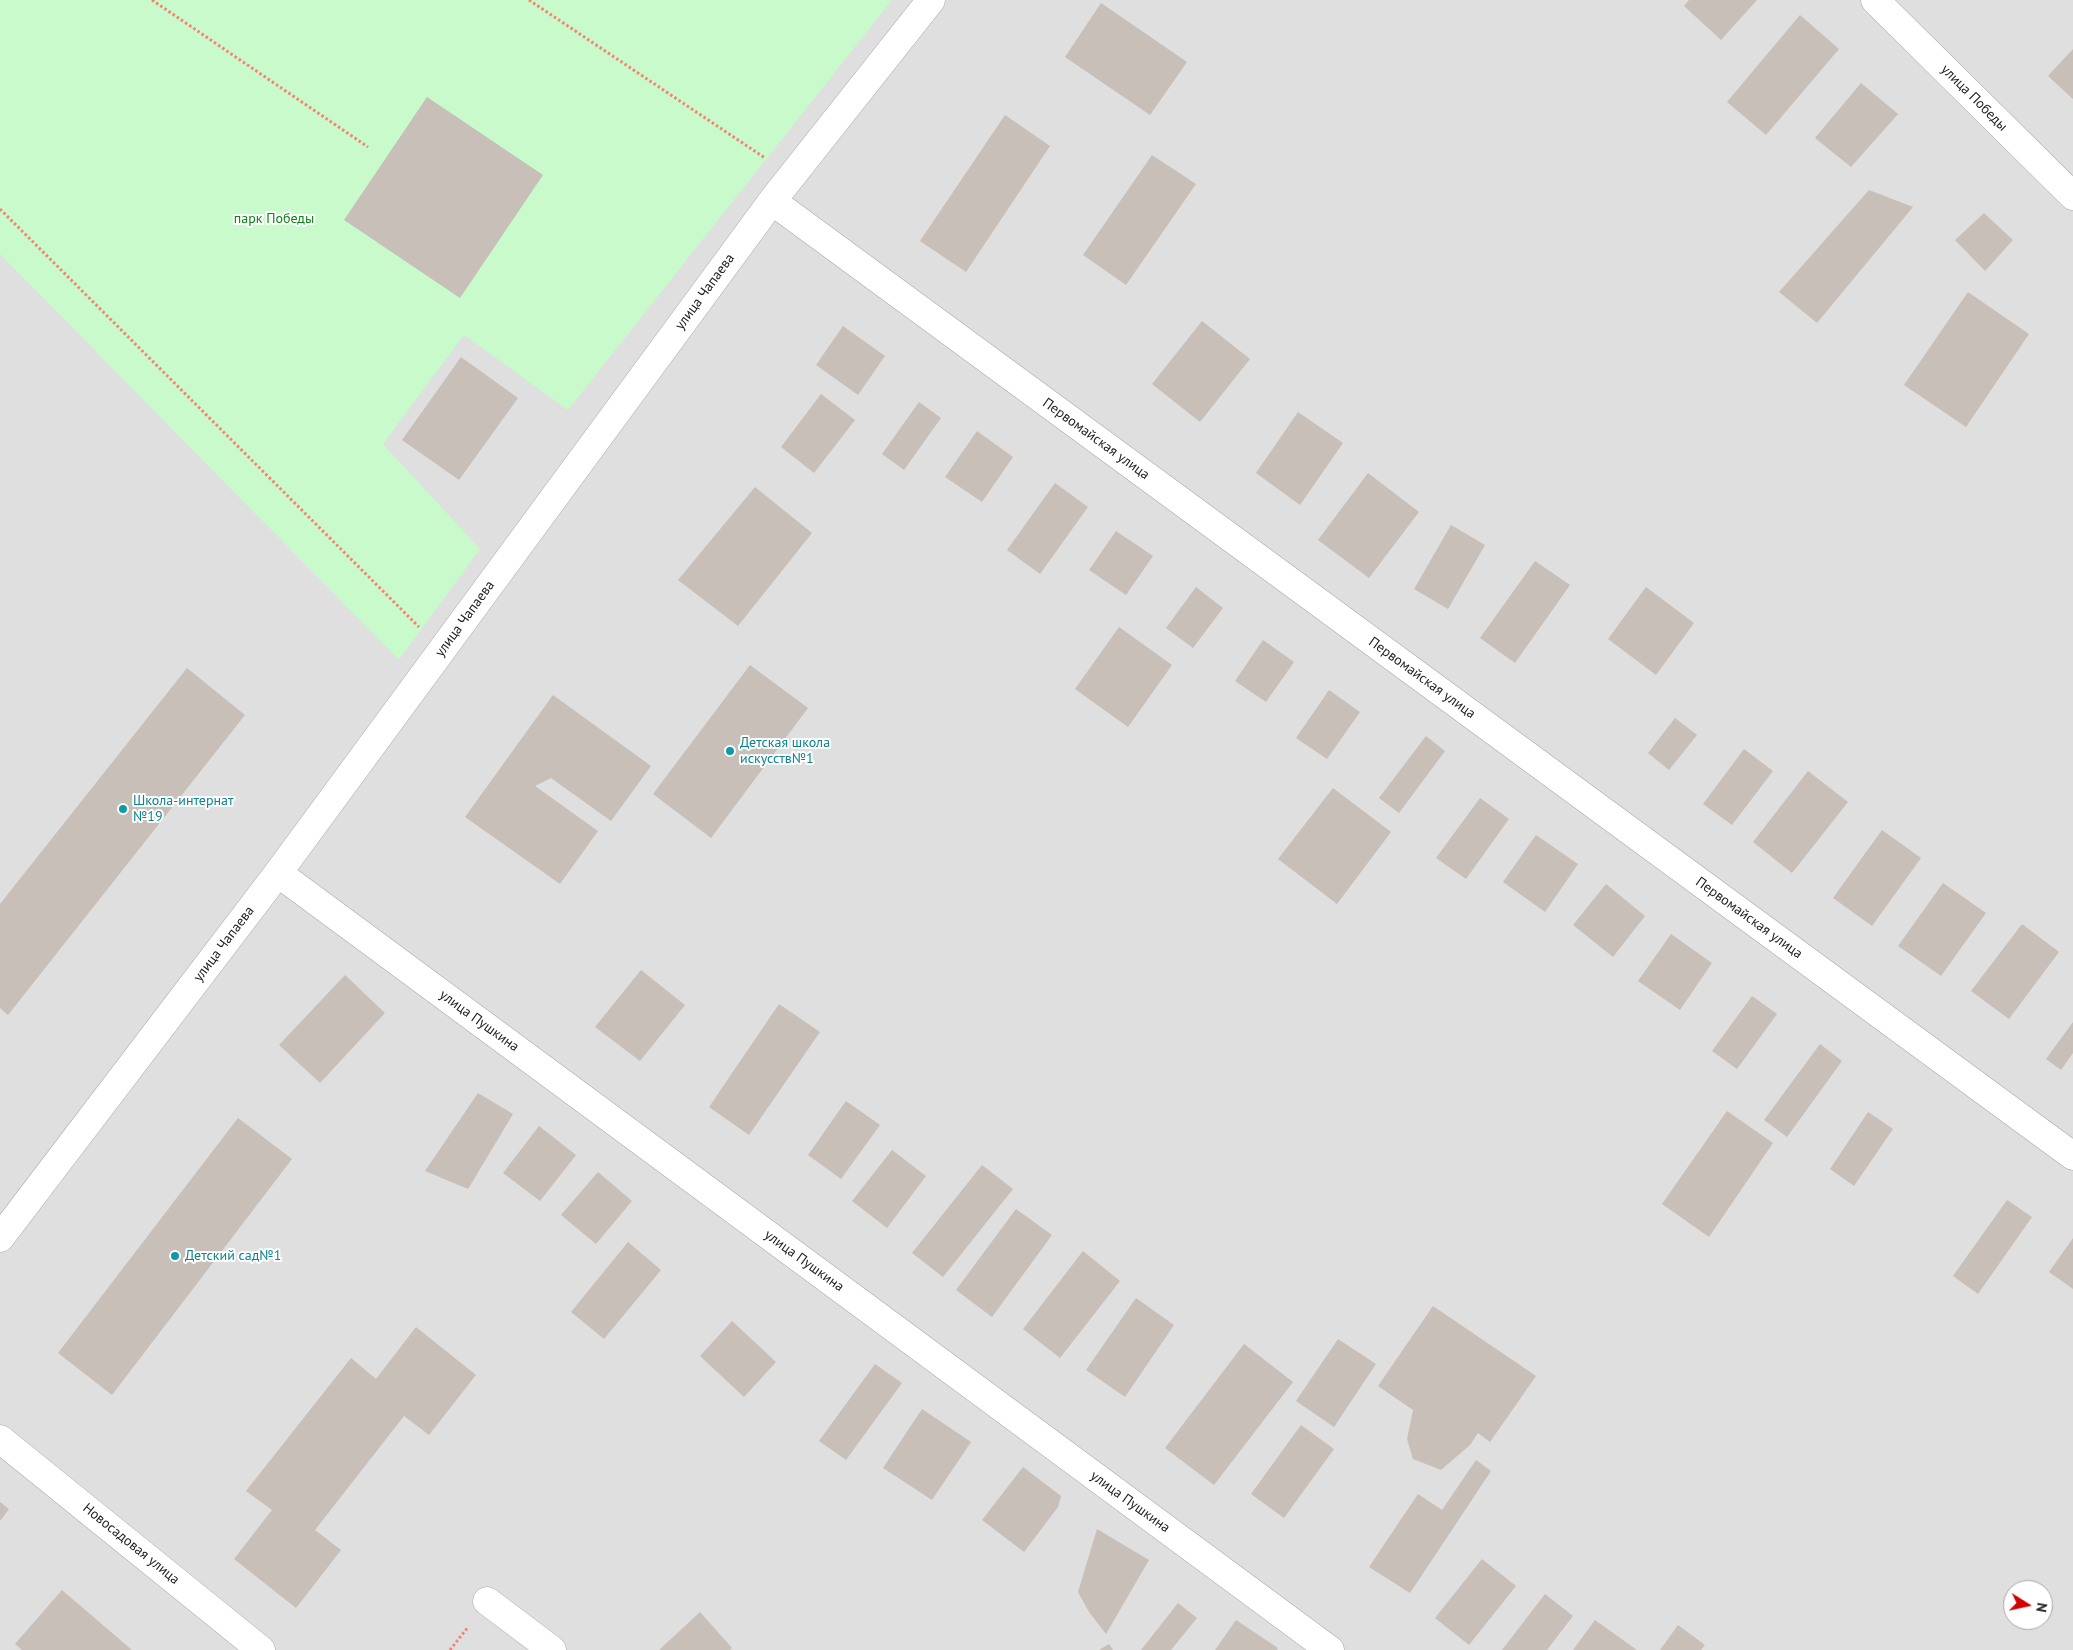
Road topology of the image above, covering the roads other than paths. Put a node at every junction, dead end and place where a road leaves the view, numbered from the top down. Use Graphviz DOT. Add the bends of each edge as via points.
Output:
graph roads {
  1 [pos="931,0"];
  2 [pos="1875,0"];
  3 [pos="2073,196"];
  4 [pos="772,201"];
  5 [pos="278,873"];
  6 [pos="2073,1156"];
  7 [pos="0,1238"];
  8 [pos="0,1439"];
  9 [pos="487,1601"];
  10 [pos="261,1650"];
  11 [pos="552,1650"];
  12 [pos="1330,1650"];
  1 -- 4 [label="street, улица Чапаева"];
  2 -- 3 [label="street, улица Победы"];
  4 -- 5 [label="street, улица Чапаева"];
  4 -- 6 [label="street, Первомайская улица"];
  5 -- 7 [label="street, улица Чапаева"];
  5 -- 12 [label="street, улица Пушкина"];
  8 -- 10 [label="street, Новосадовая улица"];
  9 -- 11 [label="street"];
}
